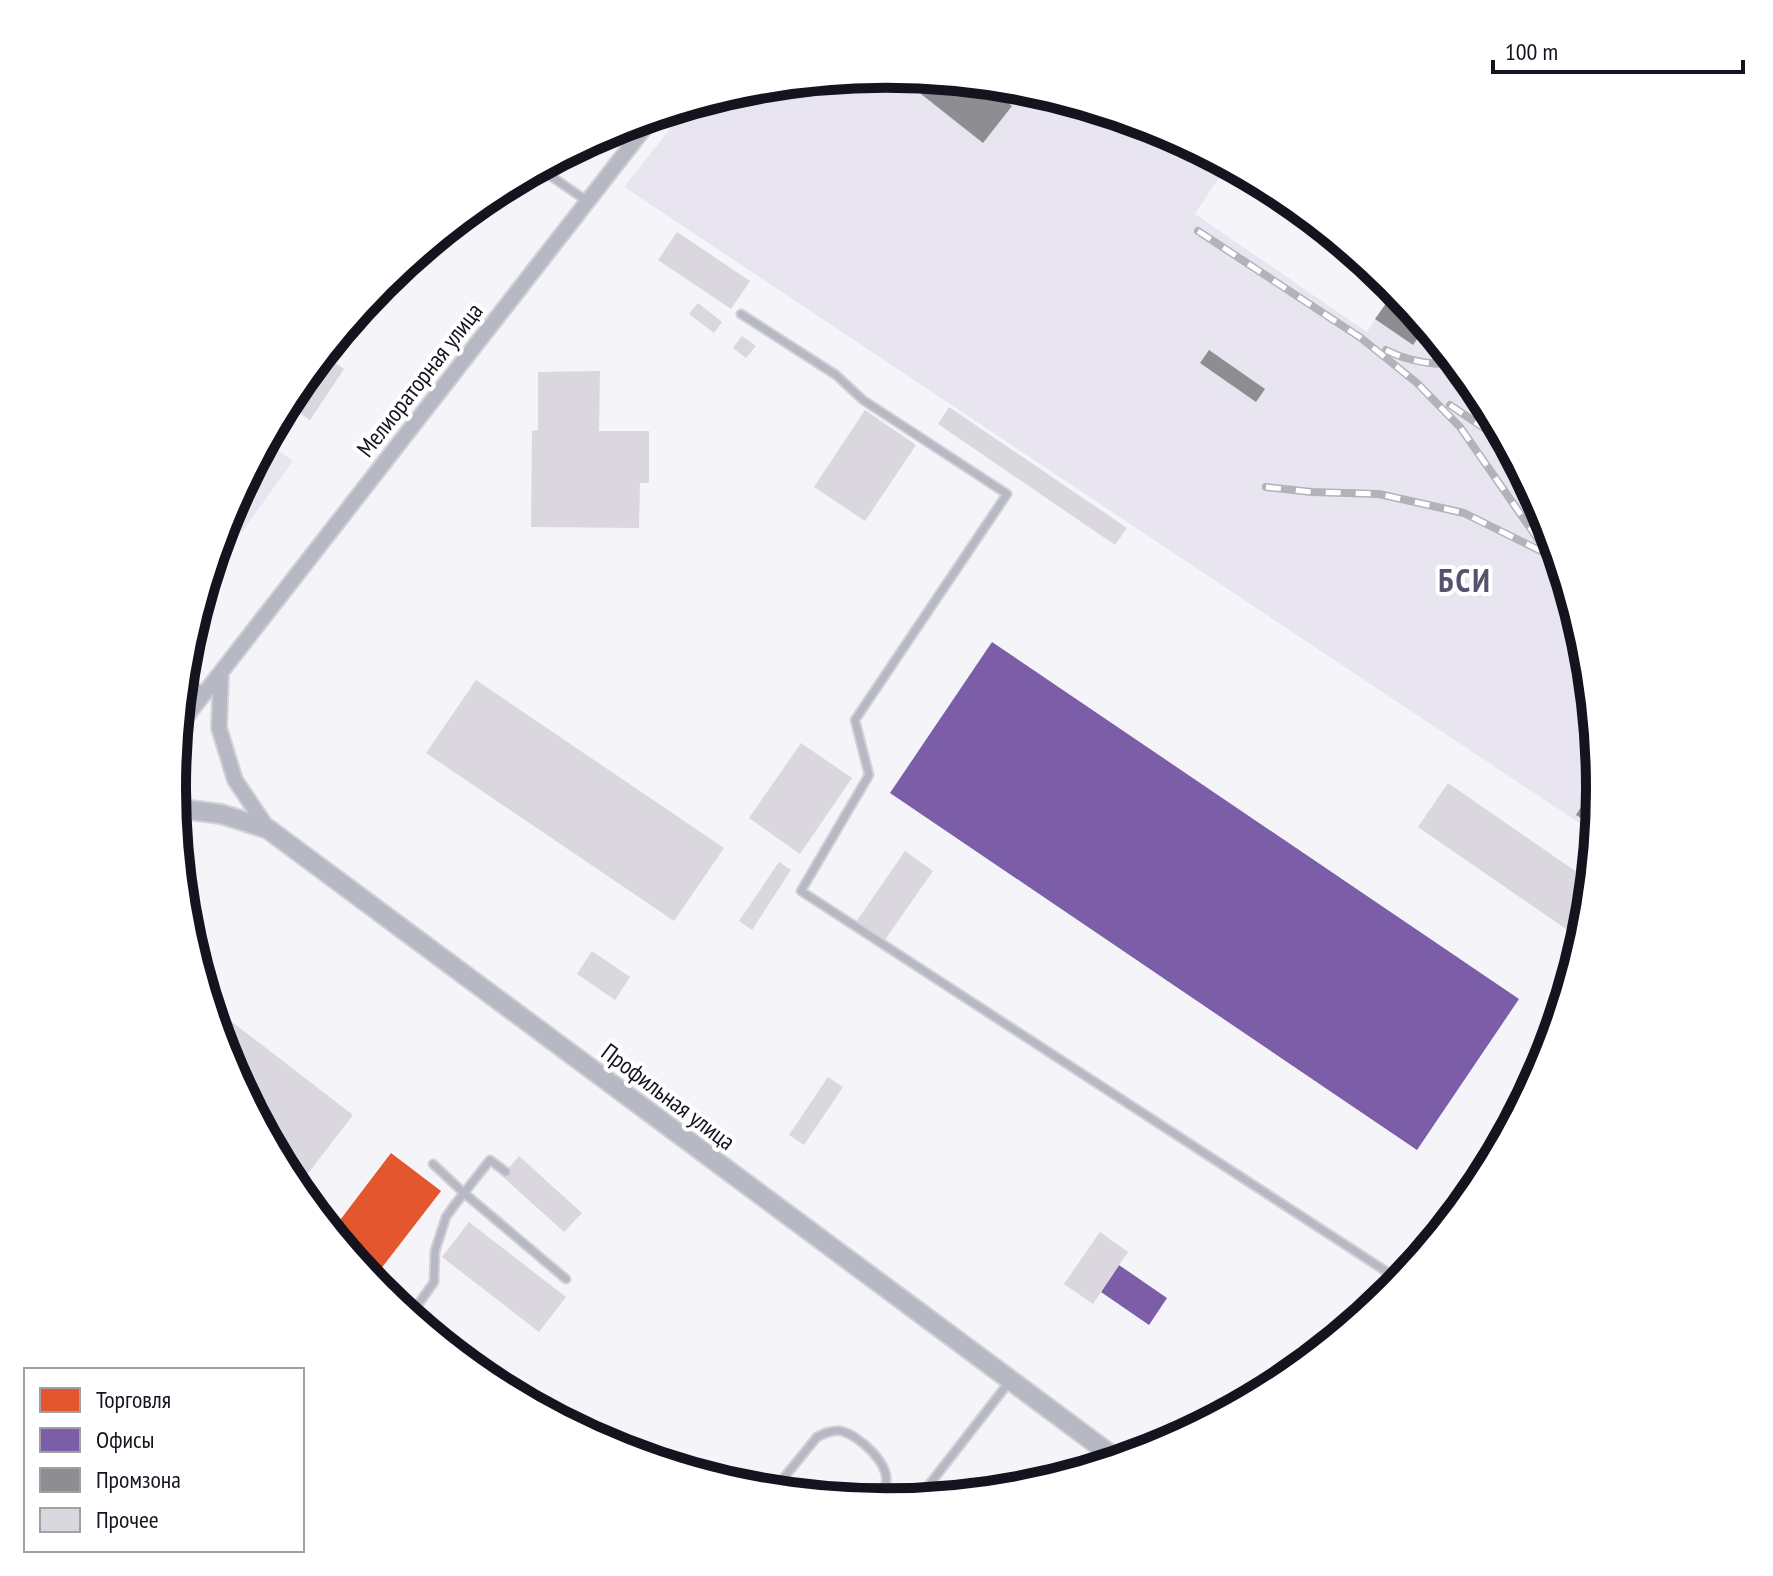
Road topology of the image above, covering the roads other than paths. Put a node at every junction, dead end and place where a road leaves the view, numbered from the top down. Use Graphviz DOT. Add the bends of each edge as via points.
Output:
graph roads {
  1 [pos="641,133"];
  2 [pos="549,175"];
  3 [pos="587,201"];
  4 [pos="741,314"];
  5 [pos="221,673"];
  6 [pos="194,686"];
  7 [pos="205,693"];
  8 [pos="191,711"];
  9 [pos="187,810"];
  10 [pos="268,829"];
  11 [pos="433,1164"];
  12 [pos="506,1172"];
  13 [pos="464,1193"];
  14 [pos="1390,1274"];
  15 [pos="566,1279"];
  16 [pos="417,1306"];
  17 [pos="1010,1381"];
  18 [pos="1108,1452"];
  19 [pos="782,1480"];
  20 [pos="927,1487"];
  21 [pos="884,1488"];
  1 -- 3 [label="street, Мелиораторная улица"];
  2 -- 3 [label="lane"];
  3 -- 5 [label="street, Мелиораторная улица"];
  4 -- 14 [label="lane" via="1007,494 855,720 869,775 801,891"];
  5 -- 7 [label="street, Мелиораторная улица"];
  5 -- 10 [label="street" via="219,728 235,780"];
  6 -- 7 [label="lane"];
  7 -- 8 [label="street, Мелиораторная улица"];
  9 -- 10 [label="street, Профильная улица"];
  10 -- 17 [label="street, Профильная улица"];
  11 -- 13 [label="lane"];
  12 -- 13 [label="lane" via="490,1160"];
  13 -- 15 [label="lane"];
  13 -- 16 [label="lane" via="446,1217 435,1251 434,1282"];
  17 -- 18 [label="street, Профильная улица"];
  17 -- 20 [label="lane"];
  19 -- 21 [label="lane" via="817,1437 843,1432 861,1440 882,1464"];
}
